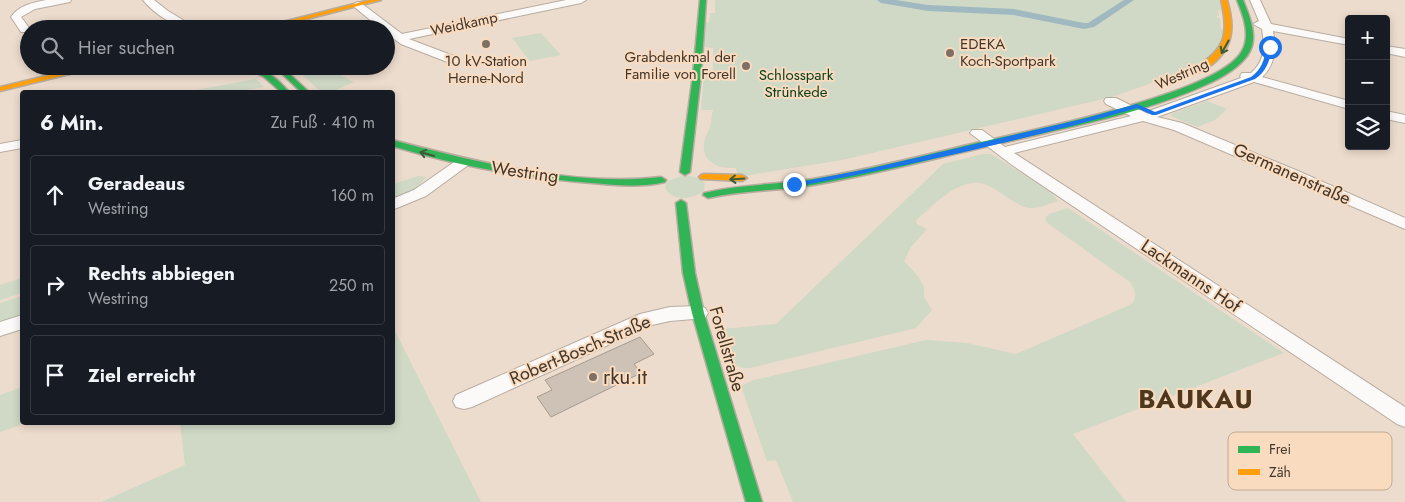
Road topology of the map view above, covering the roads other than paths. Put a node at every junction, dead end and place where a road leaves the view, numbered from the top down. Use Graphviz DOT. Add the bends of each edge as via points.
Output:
graph roads {
  1 [pos="66,0"];
  2 [pos="148,0"];
  3 [pos="378,0"];
  4 [pos="581,0"];
  5 [pos="702,0"];
  6 [pos="1224,0"];
  7 [pos="1240,0"];
  8 [pos="1255,0"];
  9 [pos="357,5"];
  10 [pos="177,20"];
  11 [pos="295,20"];
  12 [pos="376,20"];
  13 [pos="20,23"];
  14 [pos="1247,24"];
  15 [pos="1268,27"];
  16 [pos="395,35"];
  17 [pos="399,38"];
  18 [pos="1345,41"];
  19 [pos="1390,51"];
  20 [pos="1405,53"];
  21 [pos="455,61"];
  22 [pos="1228,70"];
  23 [pos="62,75"];
  24 [pos="267,75"];
  25 [pos="288,75"];
  26 [pos="1183,77"];
  27 [pos="1253,78"];
  28 [pos="0,90"];
  29 [pos="283,90"];
  30 [pos="304,90"];
  31 [pos="1345,104"];
  32 [pos="1128,105"];
  33 [pos="1390,115"];
  34 [pos="1405,119"];
  35 [pos="973,134"];
  36 [pos="995,142"];
  37 [pos="20,144"];
  38 [pos="395,144"];
  39 [pos="0,148"];
  40 [pos="432,168"];
  41 [pos="460,170"];
  42 [pos="685,172"];
  43 [pos="704,177"];
  44 [pos="752,178"];
  45 [pos="661,180"];
  46 [pos="526,185"];
  47 [pos="708,195"];
  48 [pos="662,196"];
  49 [pos="681,203"];
  50 [pos="395,204"];
  51 [pos="1405,224"];
  52 [pos="698,313"];
  53 [pos="20,323"];
  54 [pos="0,329"];
  55 [pos="464,400"];
  56 [pos="1405,418"];
  57 [pos="754,502"];
  1 -- 13 [label="street" via="28,8 18,13 16,17"];
  2 -- 10 [label="street"];
  3 -- 9 [label="main road"];
  4 -- 17 [label="street, Weidkamp"];
  5 -- 42 [label="main road"];
  6 -- 26 [label="main road, Westring, one-way" via="1230,27 1228,44 1214,61"];
  7 -- 14 [label="main road, Westring"];
  8 -- 15 [label="street"];
  9 -- 11 [label="main road"];
  9 -- 12 [label="street"];
  14 -- 15 [label="street"];
  14 -- 22 [label="main road, Westring" via="1247,49"];
  15 -- 18 [label="street"];
  15 -- 27 [label="street" via="1268,58 1260,73"];
  16 -- 17 [label="street"];
  17 -- 21 [label="street"];
  19 -- 20 [label="street"];
  22 -- 27 [label="street"];
  22 -- 32 [label="main road, Westring" via="1179,92"];
  23 -- 28 [label="main road"];
  24 -- 29 [label="main road"];
  25 -- 30 [label="main road"];
  27 -- 31 [label="street"];
  27 -- 32 [label="street, Westring"];
  32 -- 36 [label="street, Westring"];
  32 -- 51 [label="street, Germanenstraße" via="1166,125 1177,126 1293,174"];
  33 -- 34 [label="street"];
  35 -- 36 [label="street, Lackmanns Hof"];
  36 -- 47 [label="main road, Westring" via="847,176"];
  36 -- 56 [label="street, Lackmanns Hof"];
  37 -- 39 [label="street"];
  41 -- 38 [label="main road, Westring, one-way"];
  40 -- 41 [label="main road, Westring"];
  41 -- 45 [label="main road, Westring" via="575,179"];
  41 -- 50 [label="street"];
  42 -- 43 [label="main road"];
  42 -- 45 [label="main road, Westring" via="671,174"];
  44 -- 43 [label="main road, one-way"];
  43 -- 47 [label="main road" via="712,186"];
  45 -- 48 [label="main road" via="656,188"];
  46 -- 48 [label="main road, Westring"];
  47 -- 49 [label="main road, Westring"];
  48 -- 49 [label="main road, Westring"];
  49 -- 52 [label="main road, Forellstraße" via="689,273"];
  52 -- 55 [label="street, Robert-Bosch-Straße" via="647,319"];
  52 -- 57 [label="main road, Forellstraße"];
  53 -- 54 [label="street"];
}
